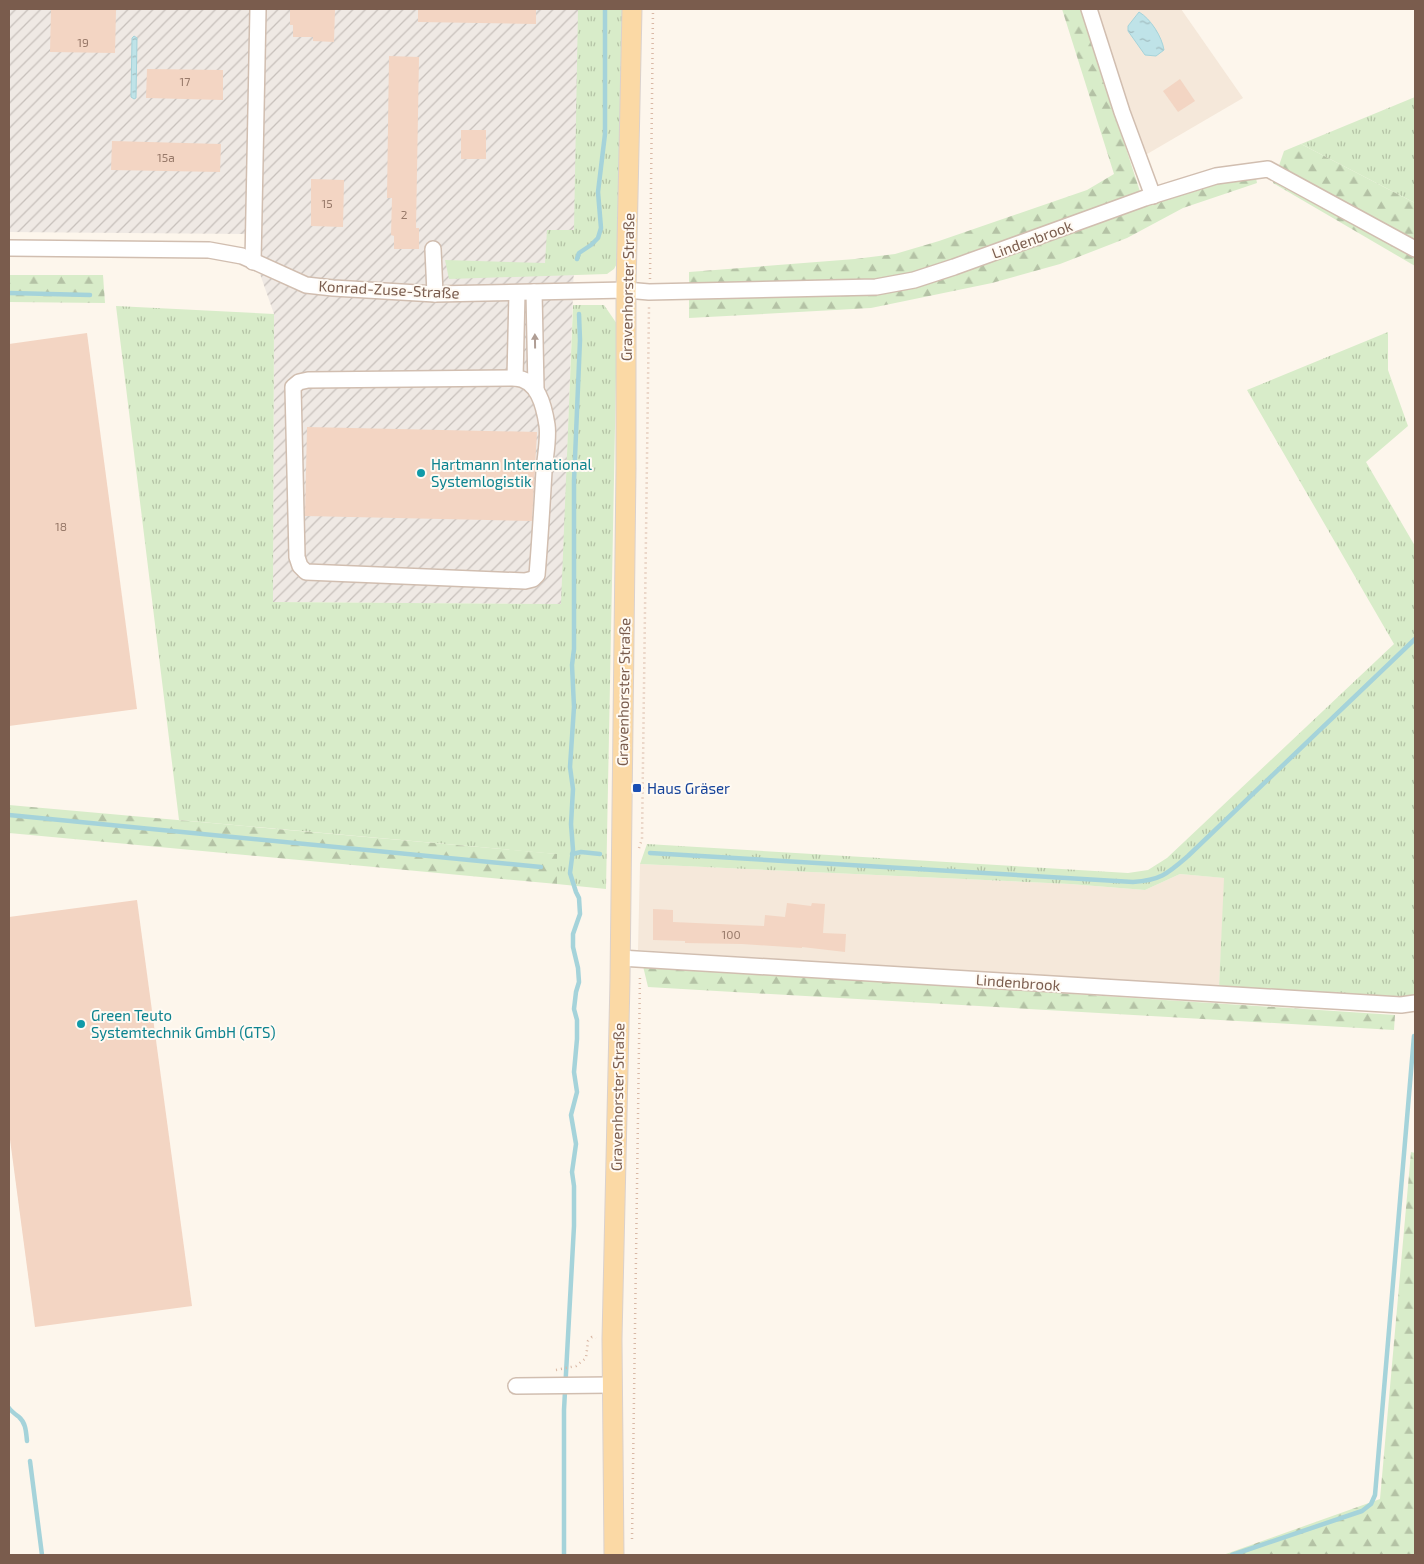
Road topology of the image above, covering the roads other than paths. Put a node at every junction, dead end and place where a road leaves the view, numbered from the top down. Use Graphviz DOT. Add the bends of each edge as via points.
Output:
graph roads {
  1 [pos="258,9"];
  2 [pos="632,9"];
  3 [pos="1089,9"];
  4 [pos="1152,196"];
  5 [pos="9,248"];
  6 [pos="433,249"];
  7 [pos="1415,249"];
  8 [pos="253,262"];
  9 [pos="626,290"];
  10 [pos="517,292"];
  11 [pos="534,292"];
  12 [pos="435,294"];
  13 [pos="516,378"];
  14 [pos="536,389"];
  15 [pos="628,958"];
  16 [pos="1415,1003"];
  17 [pos="612,1385"];
  18 [pos="516,1386"];
  19 [pos="614,1555"];
  1 -- 8 [label="street"];
  2 -- 9 [label="main road, Gravenhorster Straße"];
  3 -- 4 [label="street"];
  4 -- 7 [label="street, Lindenbrook" via="1216,176 1268,169"];
  4 -- 9 [label="street, Lindenbrook" via="954,268 876,287"];
  5 -- 8 [label="street, Konrad-Zuse-Straße" via="209,250 242,256"];
  6 -- 12 [label="street"];
  8 -- 12 [label="street, Konrad-Zuse-Straße" via="306,285"];
  9 -- 11 [label="street, Konrad-Zuse-Straße"];
  9 -- 15 [label="main road, Gravenhorster Straße"];
  10 -- 11 [label="street, Konrad-Zuse-Straße"];
  10 -- 12 [label="street, Konrad-Zuse-Straße"];
  10 -- 13 [label="street"];
  14 -- 11 [label="street, one-way"];
  13 -- 14 [label="street" via="530,382"];
  13 -- 14 [label="street" via="308,380 293,387 297,557 300,566 306,572 533,579 537,575 547,428"];
  15 -- 16 [label="street, Lindenbrook" via="1402,1005"];
  15 -- 17 [label="main road, Gravenhorster Straße"];
  17 -- 18 [label="street"];
  17 -- 19 [label="main road, Gravenhorster Straße"];
}
